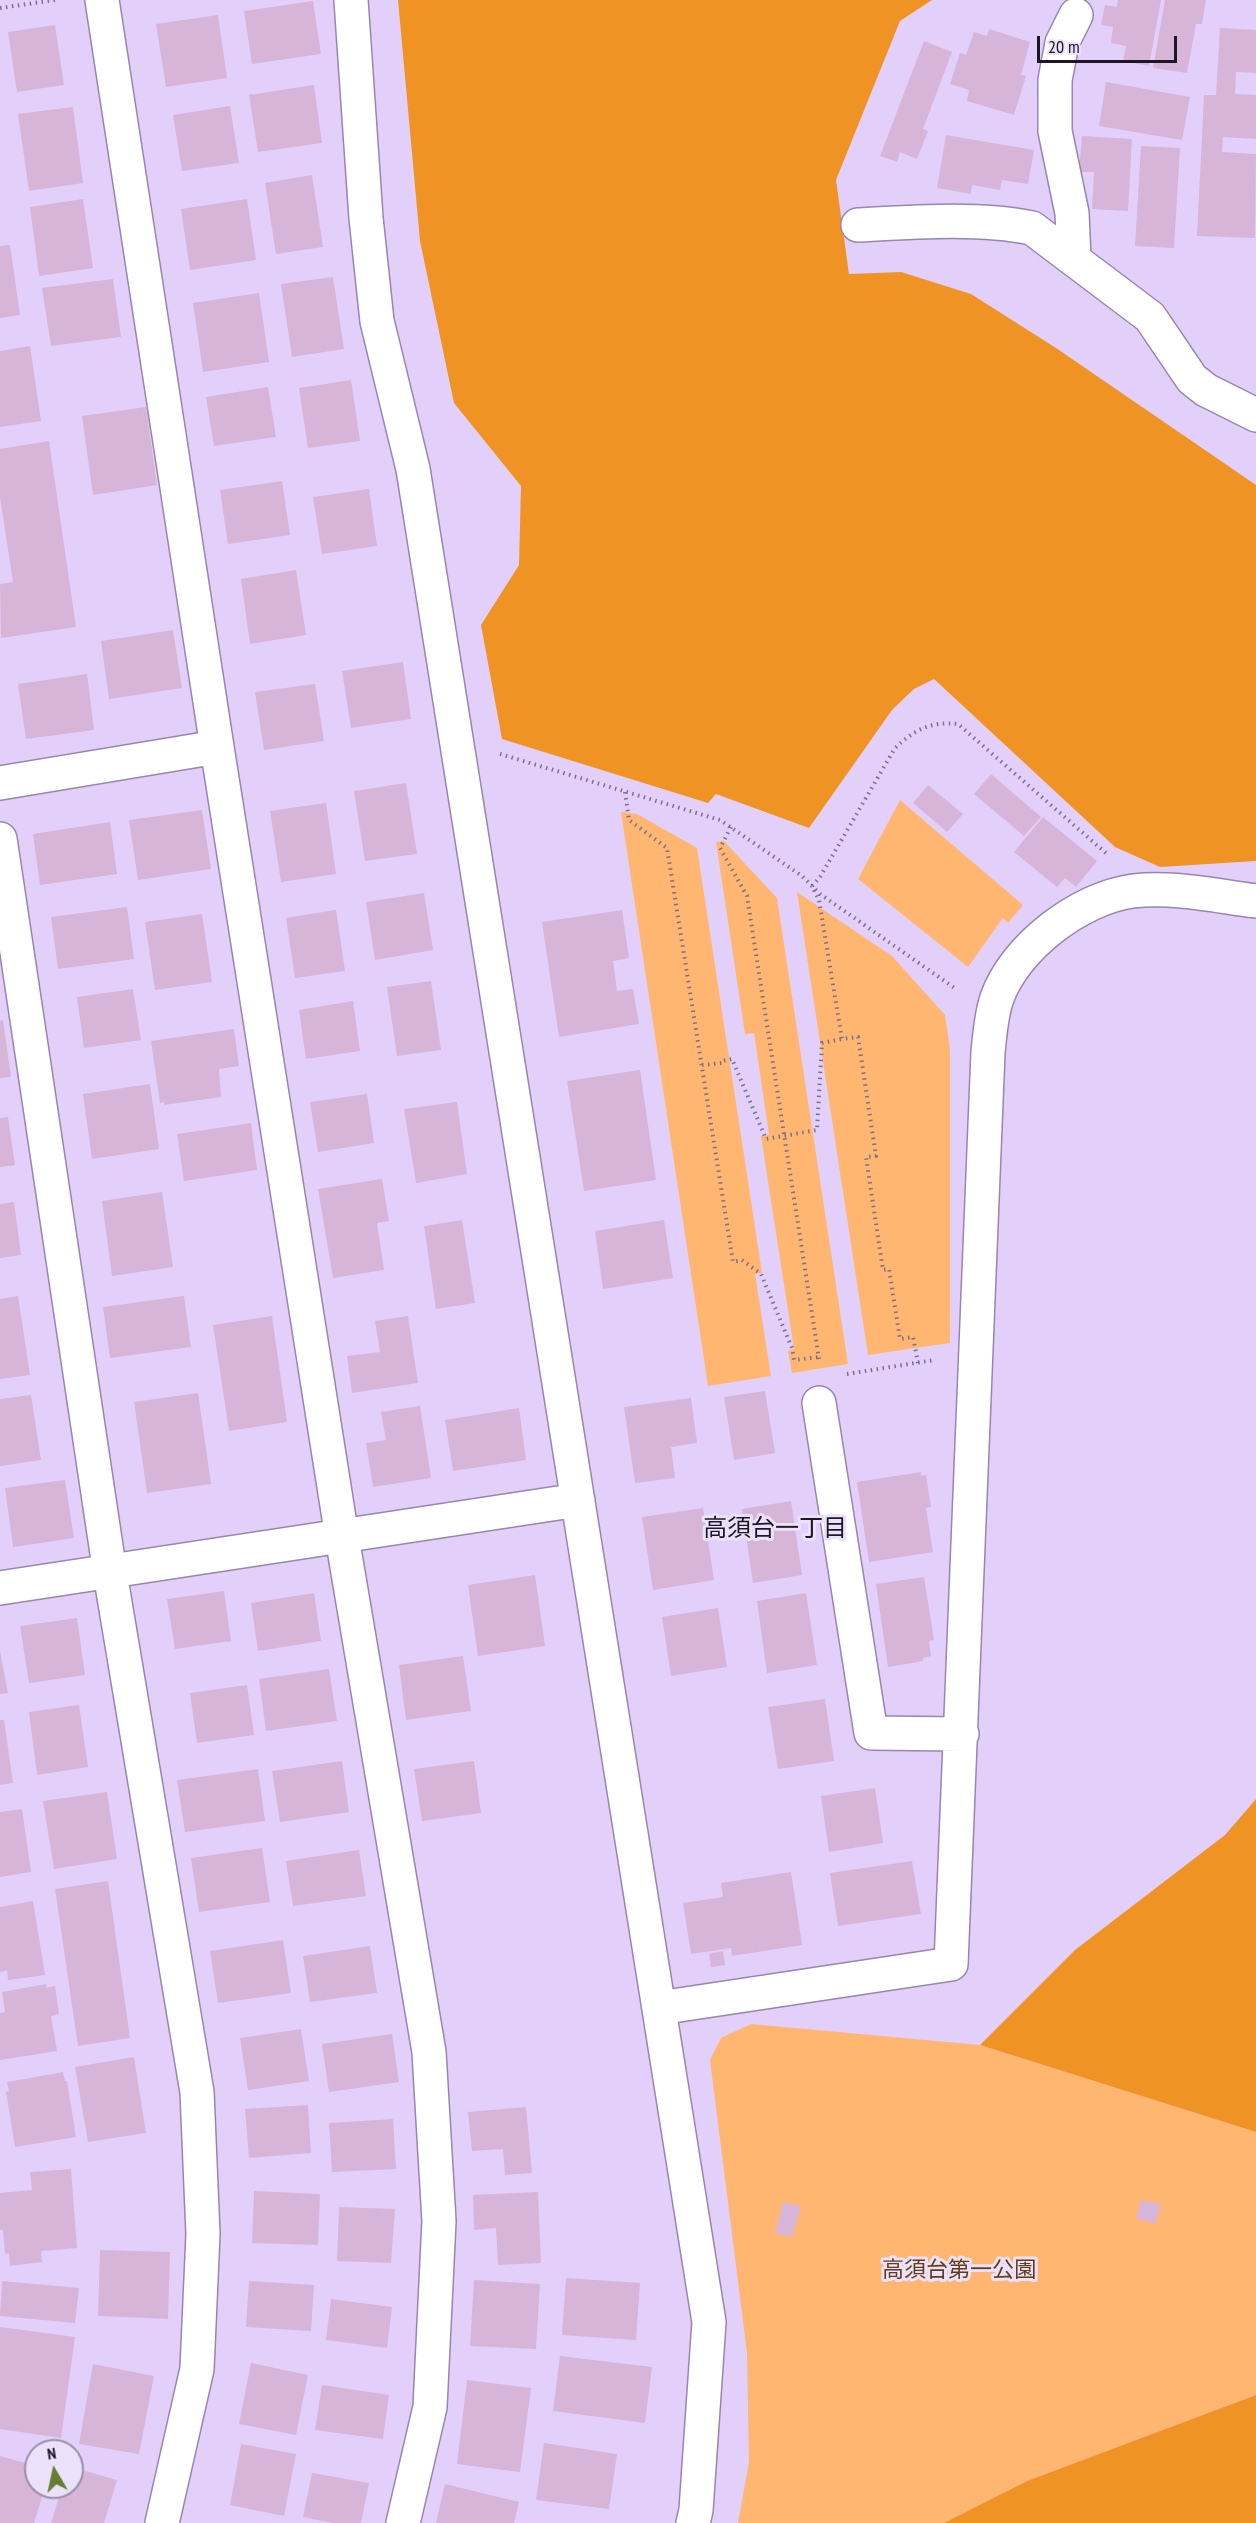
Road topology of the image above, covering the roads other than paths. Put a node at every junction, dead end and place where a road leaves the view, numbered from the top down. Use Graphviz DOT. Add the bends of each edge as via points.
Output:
graph roads {
  1 [pos="102,0"];
  2 [pos="351,0"];
  3 [pos="1076,15"];
  4 [pos="858,225"];
  5 [pos="1074,259"];
  6 [pos="1256,415"];
  7 [pos="217,747"];
  8 [pos="0,783"];
  9 [pos="0,840"];
  10 [pos="1256,901"];
  11 [pos="819,1403"];
  12 [pos="578,1500"];
  13 [pos="342,1537"];
  14 [pos="110,1573"];
  15 [pos="0,1588"];
  16 [pos="962,1734"];
  17 [pos="659,2008"];
  18 [pos="162,2523"];
  19 [pos="403,2523"];
  20 [pos="693,2523"];
  1 -- 7 [label="street"];
  2 -- 12 [label="street" via="377,321 413,469"];
  3 -- 5 [label="street" via="1062,43 1055,80 1055,131 1072,213"];
  4 -- 5 [label="street" via="1015,224 1032,228"];
  5 -- 6 [label="street" via="1150,317 1192,379"];
  7 -- 8 [label="street"];
  7 -- 13 [label="street"];
  9 -- 14 [label="street"];
  10 -- 16 [label="street" via="1176,891 1111,895 1048,931 1017,963 997,997 988,1052"];
  11 -- 16 [label="street" via="871,1733"];
  12 -- 13 [label="street"];
  12 -- 17 [label="street"];
  13 -- 14 [label="street"];
  13 -- 19 [label="street" via="429,2052 439,2221 430,2408"];
  14 -- 15 [label="street"];
  14 -- 18 [label="street" via="197,2092 203,2234 197,2369"];
  16 -- 17 [label="street" via="951,1964"];
  17 -- 20 [label="street" via="709,2322"];
}
